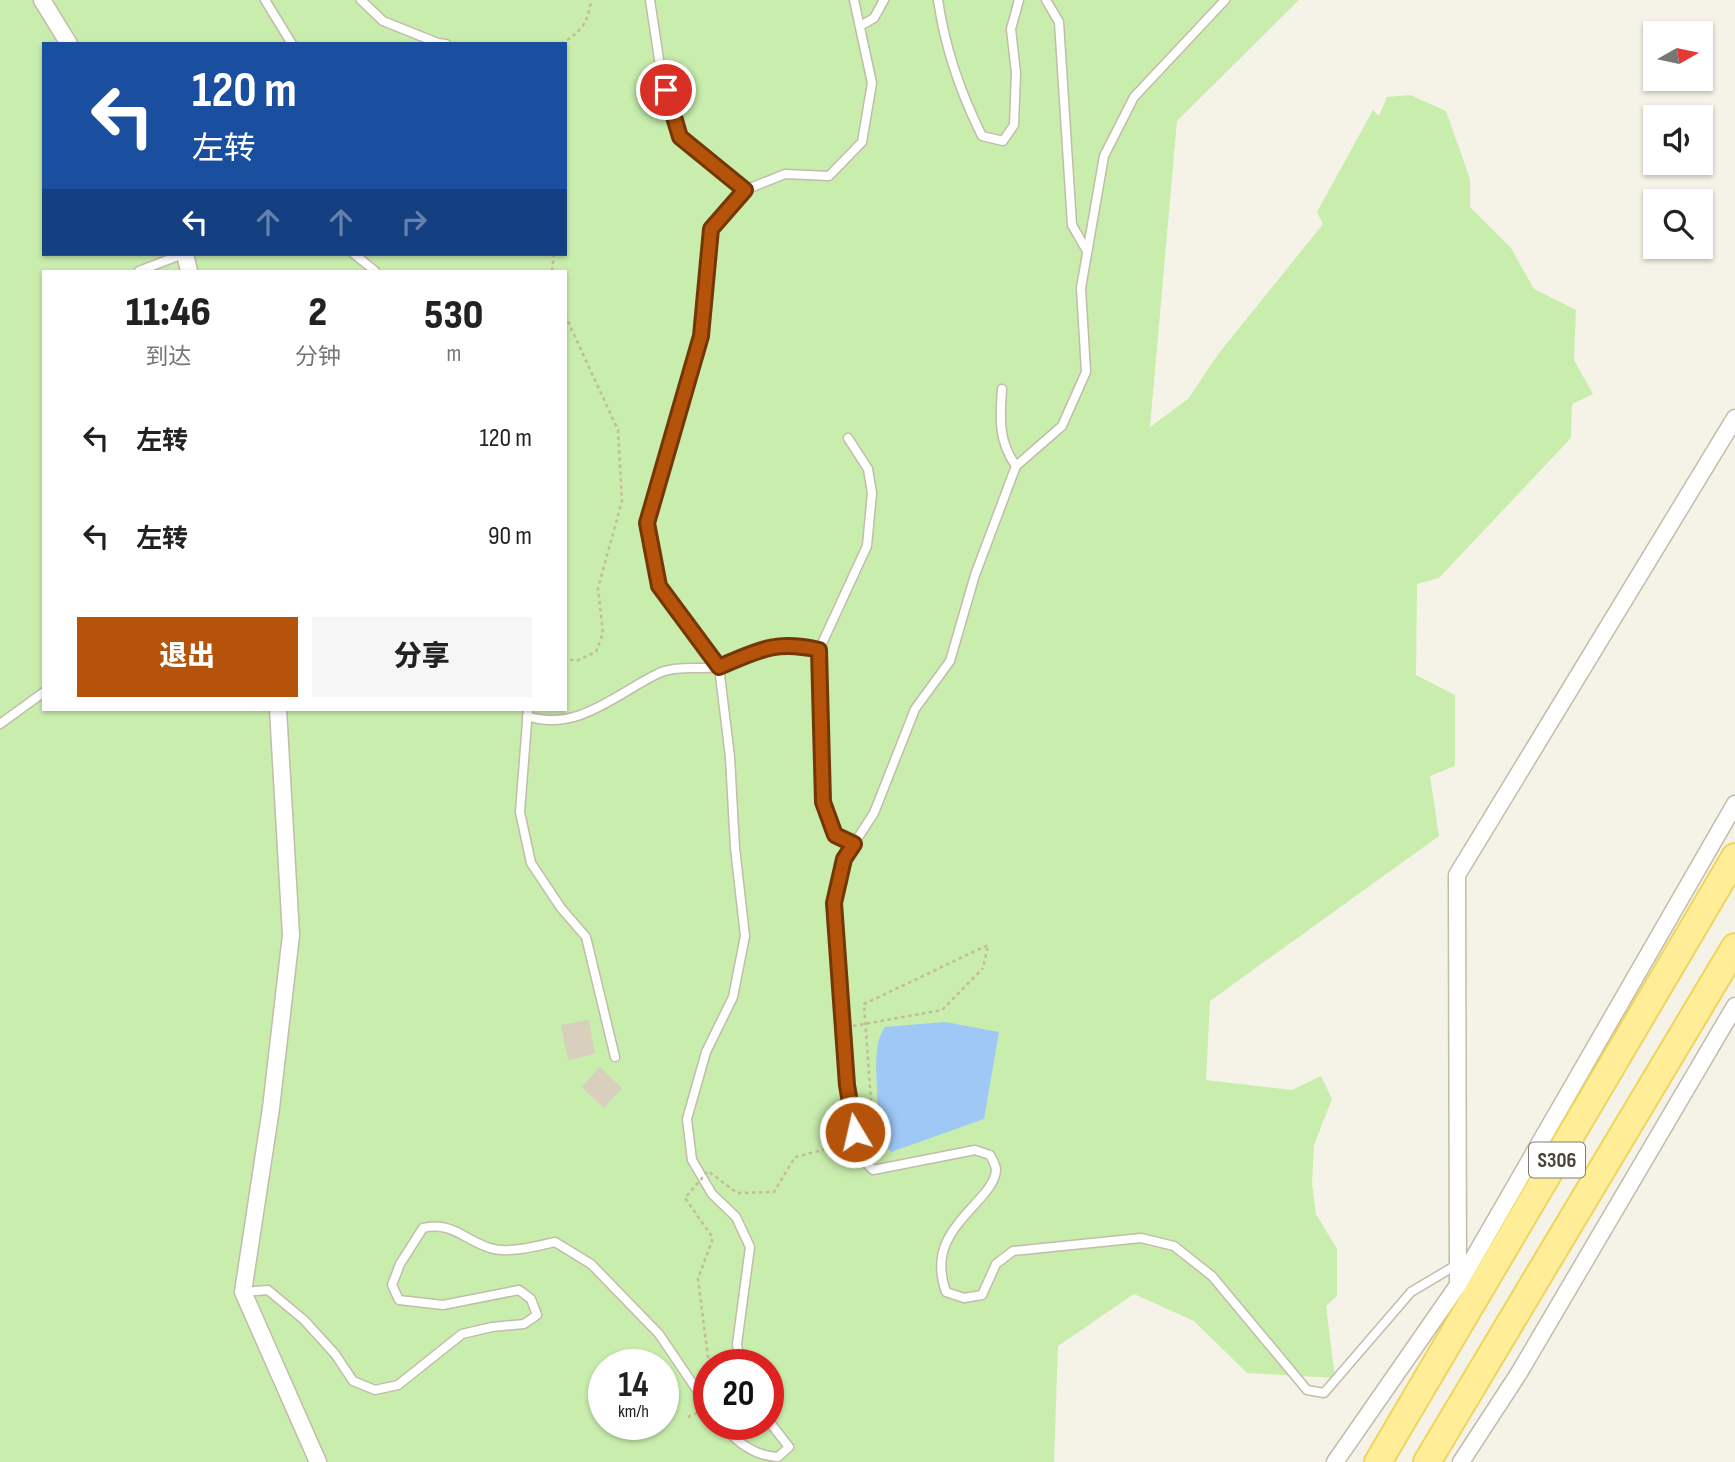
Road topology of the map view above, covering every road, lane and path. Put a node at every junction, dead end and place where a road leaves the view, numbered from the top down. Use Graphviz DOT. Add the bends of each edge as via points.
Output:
graph roads {
  1 [pos="42,0"];
  2 [pos="265,0"];
  3 [pos="361,0"];
  4 [pos="591,0"];
  5 [pos="650,0"];
  6 [pos="854,0"];
  7 [pos="884,0"];
  8 [pos="938,0"];
  9 [pos="1019,0"];
  10 [pos="1046,0"];
  11 [pos="1225,0"];
  12 [pos="860,26"];
  13 [pos="68,42"];
  14 [pos="291,42"];
  15 [pos="436,42"];
  16 [pos="564,42"];
  17 [pos="745,190"];
  18 [pos="1087,251"];
  19 [pos="179,256"];
  20 [pos="356,256"];
  21 [pos="142,270"];
  22 [pos="374,270"];
  23 [pos="567,319"];
  24 [pos="1002,388"];
  25 [pos="1735,418"];
  26 [pos="848,438"];
  27 [pos="1016,466"];
  28 [pos="819,650"];
  29 [pos="567,659"];
  30 [pos="719,667"];
  31 [pos="42,693"];
  32 [pos="278,711"];
  33 [pos="528,712"];
  34 [pos="0,723"];
  35 [pos="1735,804"];
  36 [pos="854,844"];
  37 [pos="1735,857"];
  38 [pos="1735,947"];
  39 [pos="1735,1006"];
  40 [pos="865,1024"];
  41 [pos="865,1024"];
  42 [pos="865,1024"];
  43 [pos="865,1024"];
  44 [pos="843,1028"];
  45 [pos="615,1057"];
  46 [pos="1458,1264"];
  47 [pos="1458,1285"];
  48 [pos="243,1292"];
  49 [pos="707,1349"];
  50 [pos="738,1349"];
  51 [pos="693,1384"];
  52 [pos="736,1440"];
  53 [pos="784,1440"];
  54 [pos="318,1462"];
  55 [pos="1335,1462"];
  56 [pos="1378,1462"];
  57 [pos="1427,1462"];
  58 [pos="1461,1462"];
  1 -- 13 [label="street"];
  2 -- 14 [label="lane"];
  3 -- 15 [label="lane" via="383,21"];
  4 -- 16 [label="path" via="580,33"];
  5 -- 17 [label="lane" via="660,66 680,137"];
  6 -- 12 [label="lane"];
  7 -- 12 [label="lane" via="874,18"];
  8 -- 9 [label="lane" via="944,38 966,104 982,136 1003,141 1014,125 1012,29"];
  10 -- 18 [label="lane" via="1059,22 1072,225"];
  11 -- 18 [label="lane" via="1134,97 1104,156"];
  12 -- 17 [label="lane" via="872,83 862,142 829,176 785,174"];
  17 -- 30 [label="lane" via="711,229 701,336 647,523 659,586"];
  18 -- 27 [label="lane" via="1081,288 1086,372 1062,426"];
  19 -- 21 [label="lane"];
  20 -- 22 [label="lane"];
  23 -- 29 [label="path" via="618,430 622,502 598,588 603,633 596,652 576,661"];
  24 -- 27 [label="lane" via="999,426 1006,452"];
  25 -- 46 [label="street" via="1457,875"];
  26 -- 28 [label="lane" via="868,469 872,493 867,546"];
  27 -- 36 [label="lane" via="975,575 950,661 915,709 874,813"];
  28 -- 30 [label="lane" via="769,646"];
  28 -- 36 [label="lane" via="823,802 835,835"];
  30 -- 33 [label="lane" via="661,672 576,718 544,721"];
  30 -- 50 [label="lane" via="745,936 733,997 706,1052 687,1119 692,1160 712,1194 736,1217 750,1247"];
  31 -- 34 [label="lane"];
  32 -- 48 [label="street" via="291,935"];
  33 -- 45 [label="lane" via="520,812 531,863 586,937"];
  35 -- 47 [label="street"];
  36 -- 44 [label="lane" via="844,859 834,903"];
  37 -- 56 [label="main road, S306"];
  38 -- 57 [label="main road, S306"];
  39 -- 58 [label="street" via="1519,1373"];
  40 -- 44 [label="path, bridge"];
  41 -- 42 [label="path, bridge" via="942,1010 983,968 988,945 864,1004"];
  43 -- 49 [label="path, bridge" via="871,1102 831,1148 795,1157 774,1192 737,1193 708,1171 685,1198 713,1238 698,1279"];
  44 -- 46 [label="lane" via="858,1155 873,1170 975,1150 990,1155 996,1170 991,1186 942,1248 940,1275 946,1292 964,1298 982,1295 996,1264 1013,1251 1141,1238 1174,1246 1212,1276 1307,1390 1324,1393 1411,1292"];
  46 -- 47 [label="street"];
  47 -- 55 [label="street"];
  48 -- 51 [label="lane" via="268,1290 304,1320 353,1381 375,1390 398,1385 463,1334 524,1324 537,1315 531,1299 519,1290 443,1305 399,1300 392,1285 423,1228 439,1225 492,1249 555,1242 591,1264 659,1334"];
  48 -- 54 [label="street"];
  52 -- 53 [label="lane" via="762,1456 778,1457 789,1447"];
}
